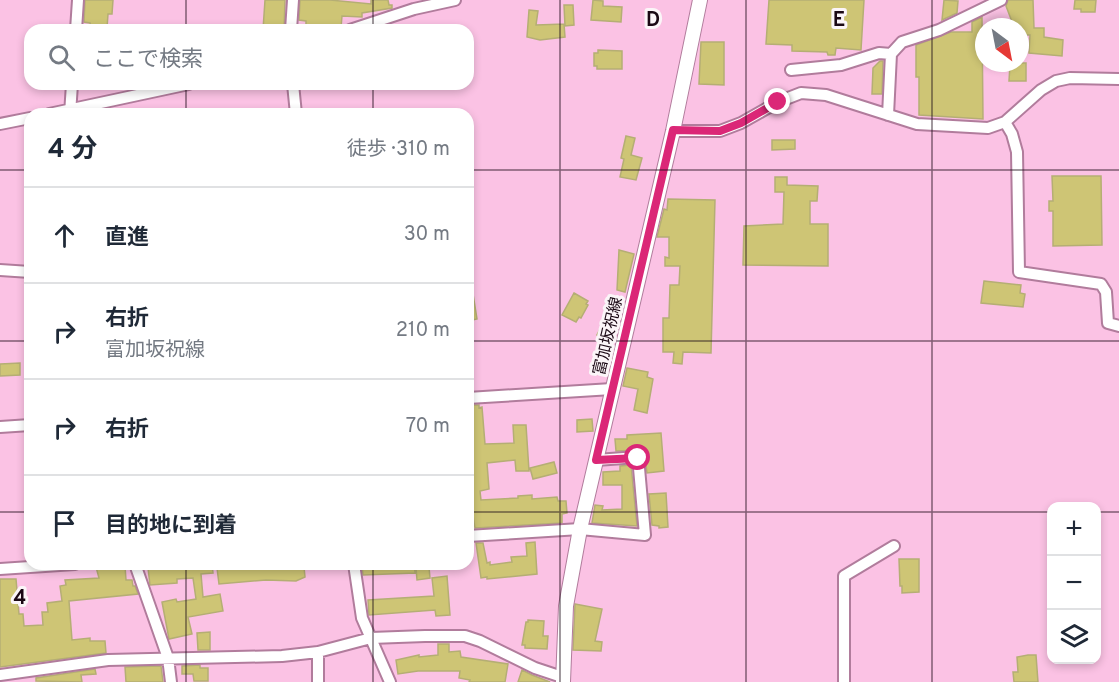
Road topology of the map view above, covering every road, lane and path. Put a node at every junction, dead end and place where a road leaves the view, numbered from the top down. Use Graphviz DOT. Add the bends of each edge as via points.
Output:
graph roads {
  1 [pos="78,0"];
  2 [pos="293,0"];
  3 [pos="455,0"];
  4 [pos="700,0"];
  5 [pos="1001,0"];
  6 [pos="76,24"];
  7 [pos="291,24"];
  8 [pos="368,24"];
  9 [pos="891,54"];
  10 [pos="791,70"];
  11 [pos="1119,79"];
  12 [pos="72,90"];
  13 [pos="164,90"];
  14 [pos="294,90"];
  15 [pos="70,108"];
  16 [pos="87,108"];
  17 [pos="295,108"];
  18 [pos="888,115"];
  19 [pos="24,119"];
  20 [pos="1005,122"];
  21 [pos="0,124"];
  22 [pos="673,130"];
  23 [pos="0,270"];
  24 [pos="24,272"];
  25 [pos="1119,326"];
  26 [pos="612,389"];
  27 [pos="474,398"];
  28 [pos="24,425"];
  29 [pos="0,427"];
  30 [pos="596,460"];
  31 [pos="580,529"];
  32 [pos="474,537"];
  33 [pos="894,546"];
  34 [pos="24,567"];
  35 [pos="0,569"];
  36 [pos="137,570"];
  37 [pos="355,570"];
  38 [pos="371,638"];
  39 [pos="318,652"];
  40 [pos="168,658"];
  41 [pos="0,675"];
  42 [pos="563,679"];
  43 [pos="171,682"];
  44 [pos="318,682"];
  45 [pos="390,682"];
  46 [pos="844,682"];
  1 -- 6 [label="street"];
  2 -- 7 [label="street"];
  3 -- 8 [label="street"];
  4 -- 22 [label="main road, 富加坂祝線"];
  5 -- 9 [label="street" via="939,30 902,42"];
  9 -- 10 [label="street" via="879,52 841,65"];
  9 -- 18 [label="street"];
  11 -- 20 [label="street" via="1056,81"];
  12 -- 15 [label="street"];
  13 -- 16 [label="street"];
  14 -- 17 [label="street"];
  18 -- 20 [label="street" via="917,124 988,128"];
  18 -- 22 [label="street" via="826,95 801,93 720,131"];
  19 -- 21 [label="street"];
  20 -- 25 [label="street" via="1017,152 1019,272 1101,284 1106,292 1108,323"];
  22 -- 26 [label="main road, 富加坂祝線"];
  23 -- 24 [label="street"];
  26 -- 27 [label="street"];
  26 -- 30 [label="main road, 富加坂祝線"];
  28 -- 29 [label="street"];
  30 -- 31 [label="main road, 富加坂祝線"];
  30 -- 31 [label="street" via="638,458 645,535"];
  31 -- 32 [label="street"];
  31 -- 42 [label="main road, 富加坂祝線" via="566,606"];
  33 -- 46 [label="street" via="844,576"];
  34 -- 35 [label="street"];
  36 -- 40 [label="street"];
  37 -- 38 [label="street" via="362,618"];
  38 -- 39 [label="street"];
  38 -- 42 [label="street" via="465,636"];
  38 -- 45 [label="street"];
  39 -- 40 [label="street"];
  39 -- 44 [label="street"];
  40 -- 41 [label="street" via="108,660"];
  40 -- 43 [label="street"];
}
